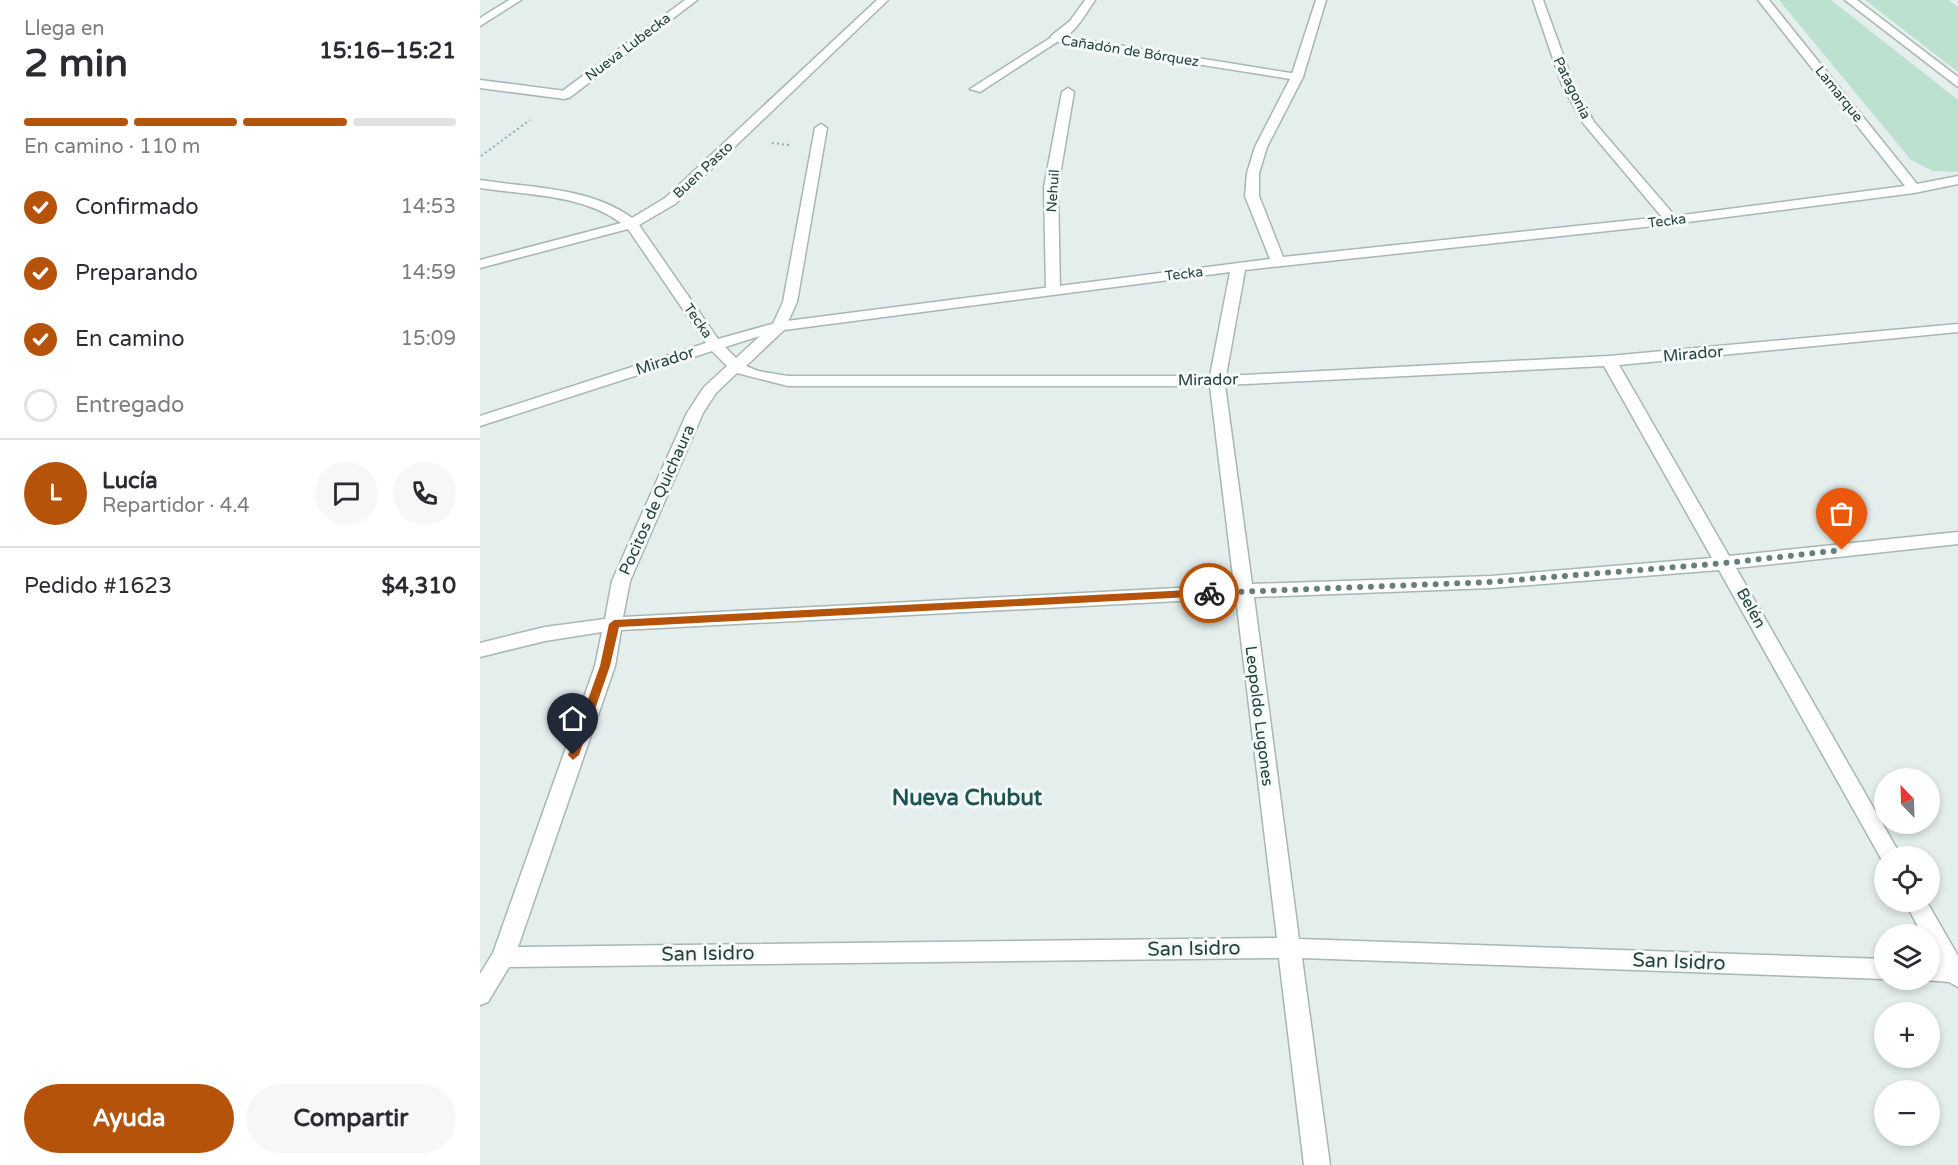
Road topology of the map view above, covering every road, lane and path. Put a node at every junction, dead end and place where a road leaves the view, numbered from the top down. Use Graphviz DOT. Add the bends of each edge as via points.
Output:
graph roads {
  1 [pos="516,0"];
  2 [pos="692,0"];
  3 [pos="883,0"];
  4 [pos="1090,0"];
  5 [pos="1321,0"];
  6 [pos="1538,0"];
  7 [pos="1763,0"];
  8 [pos="1850,0"];
  9 [pos="480,23"];
  10 [pos="1055,38"];
  11 [pos="1297,77"];
  12 [pos="1958,83"];
  13 [pos="480,84"];
  14 [pos="976,88"];
  15 [pos="1068,92"];
  16 [pos="565,95"];
  17 [pos="821,128"];
  18 [pos="480,156"];
  19 [pos="1958,180"];
  20 [pos="480,184"];
  21 [pos="1914,189"];
  22 [pos="1672,220"];
  23 [pos="631,224"];
  24 [pos="1278,262"];
  25 [pos="480,264"];
  26 [pos="1238,268"];
  27 [pos="1053,291"];
  28 [pos="779,326"];
  29 [pos="1958,328"];
  30 [pos="714,345"];
  31 [pos="1609,362"];
  32 [pos="734,367"];
  33 [pos="1217,381"];
  34 [pos="480,421"];
  35 [pos="1958,538"];
  36 [pos="1725,563"];
  37 [pos="1243,591"];
  38 [pos="614,624"];
  39 [pos="480,650"];
  40 [pos="1884,846"];
  41 [pos="1922,912"];
  42 [pos="1287,948"];
  43 [pos="503,957"];
  44 [pos="1874,969"];
  45 [pos="1940,972"];
  46 [pos="1957,974"];
  47 [pos="480,995"];
  48 [pos="1317,1165"];
  1 -- 9 [label="street"];
  2 -- 16 [label="street, Nueva Lubecka"];
  3 -- 23 [label="street, Buen Pasto" via="670,201"];
  4 -- 10 [label="street" via="1074,23"];
  5 -- 11 [label="street"];
  6 -- 22 [label="street, Patagonia" via="1568,85 1589,123"];
  7 -- 21 [label="street, Lamarque"];
  8 -- 12 [label="street"];
  10 -- 11 [label="street, Cañadón de Bórquez"];
  10 -- 14 [label="street, Cañadón de Bórquez"];
  11 -- 24 [label="street" via="1261,147 1253,173 1252,196"];
  13 -- 16 [label="street"];
  15 -- 27 [label="street, Nehuil" via="1051,187"];
  16 -- 18 [label="path"];
  17 -- 28 [label="street, Pocitos de Quichaura" via="790,302"];
  19 -- 21 [label="street, Tecka"];
  20 -- 23 [label="street, Tecka" via="580,199 612,210"];
  21 -- 22 [label="street, Tecka"];
  22 -- 24 [label="street, Tecka"];
  23 -- 25 [label="street, Buen Pasto"];
  23 -- 30 [label="street, Tecka"];
  24 -- 26 [label="street, Tecka"];
  26 -- 27 [label="street, Tecka"];
  26 -- 33 [label="street, Leopoldo Lugones"];
  27 -- 28 [label="street, Tecka"];
  28 -- 30 [label="street, Tecka"];
  28 -- 32 [label="street, Pocitos de Quichaura"];
  29 -- 31 [label="street, Mirador"];
  30 -- 32 [label="street, Mirador"];
  30 -- 34 [label="street, Mirador"];
  31 -- 33 [label="street, Mirador"];
  31 -- 36 [label="street, Belén"];
  32 -- 33 [label="street, Mirador" via="751,375 788,381"];
  32 -- 38 [label="street, Pocitos de Quichaura" via="710,390 695,413 621,582"];
  33 -- 37 [label="street, Leopoldo Lugones"];
  35 -- 36 [label="street"];
  36 -- 37 [label="street" via="1491,582"];
  36 -- 40 [label="street, Belén"];
  37 -- 38 [label="street"];
  37 -- 42 [label="street, Leopoldo Lugones"];
  38 -- 39 [label="street" via="545,634"];
  38 -- 43 [label="street, Pocitos de Quichaura" via="605,666"];
  41 -- 46 [label="street"];
  42 -- 43 [label="street, San Isidro"];
  42 -- 44 [label="street, San Isidro"];
  42 -- 48 [label="street, Leopoldo Lugones"];
  43 -- 47 [label="street, Pocitos de Quichaura"];
  45 -- 46 [label="street"];
}
